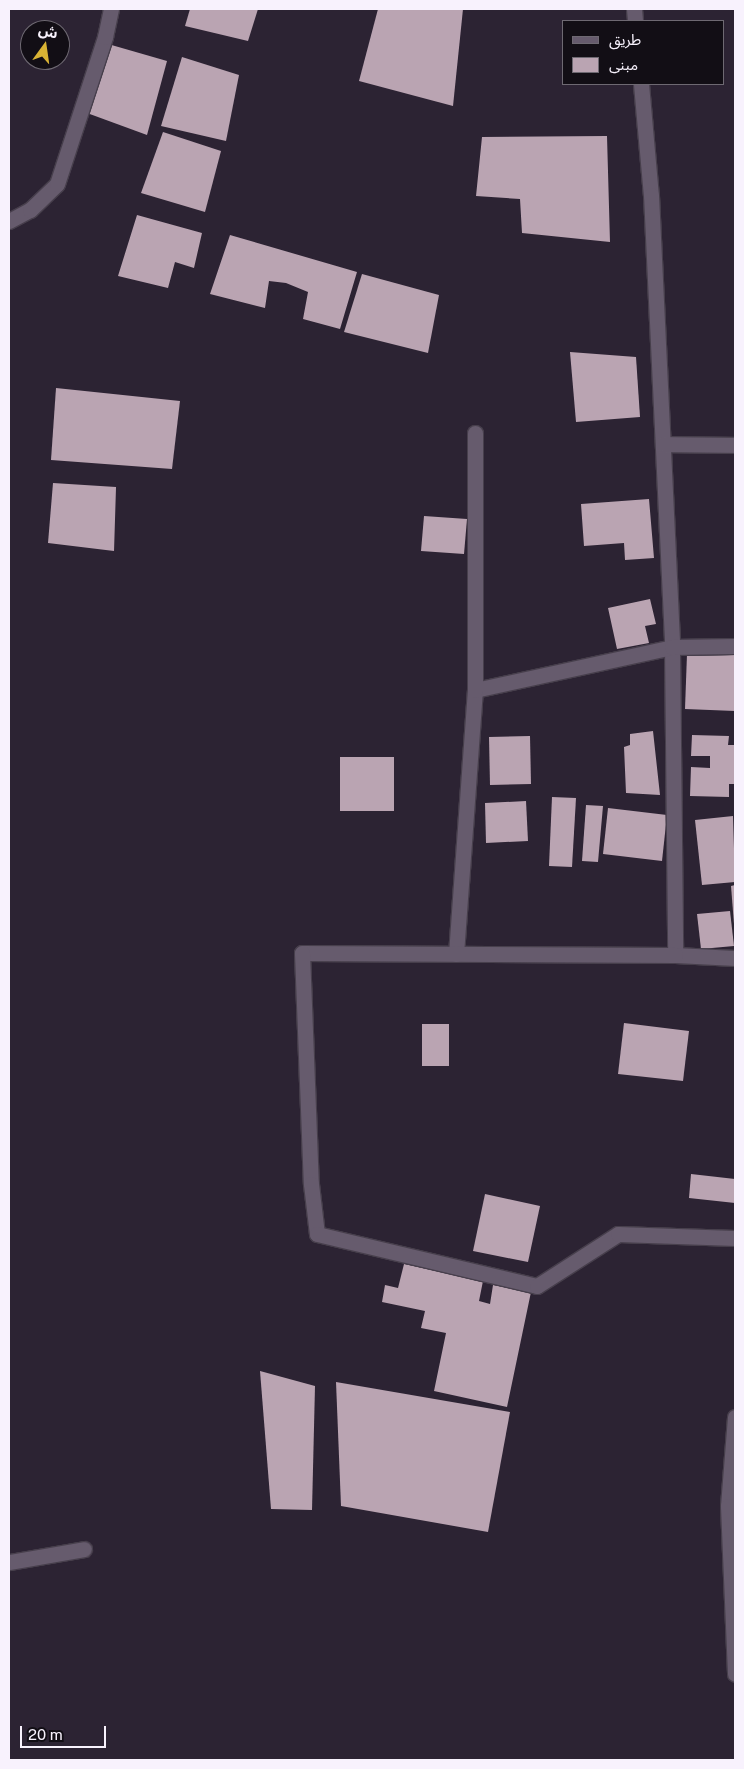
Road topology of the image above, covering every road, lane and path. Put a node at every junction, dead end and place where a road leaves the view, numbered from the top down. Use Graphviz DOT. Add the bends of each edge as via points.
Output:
graph roads {
  1 [pos="111,9"];
  2 [pos="641,85"];
  3 [pos="9,221"];
  4 [pos="475,433"];
  5 [pos="663,444"];
  6 [pos="735,445"];
  7 [pos="735,646"];
  8 [pos="672,647"];
  9 [pos="475,690"];
  10 [pos="456,954"];
  11 [pos="675,955"];
  12 [pos="735,958"];
  13 [pos="735,1238"];
  14 [pos="735,1417"];
  15 [pos="84,1549"];
  16 [pos="9,1562"];
  17 [pos="735,1674"];
  1 -- 3 [label="street" via="105,37 57,184 30,210"];
  2 -- 5 [label="street" via="651,195"];
  4 -- 9 [label="street"];
  5 -- 6 [label="street"];
  5 -- 8 [label="street"];
  7 -- 8 [label="street"];
  8 -- 9 [label="street"];
  8 -- 11 [label="street"];
  9 -- 10 [label="street"];
  10 -- 11 [label="street"];
  10 -- 13 [label="street" via="302,953 311,1184 318,1234 537,1286 618,1234"];
  11 -- 12 [label="street"];
  14 -- 17 [label="street" via="728,1506"];
  15 -- 16 [label="street"];
}
